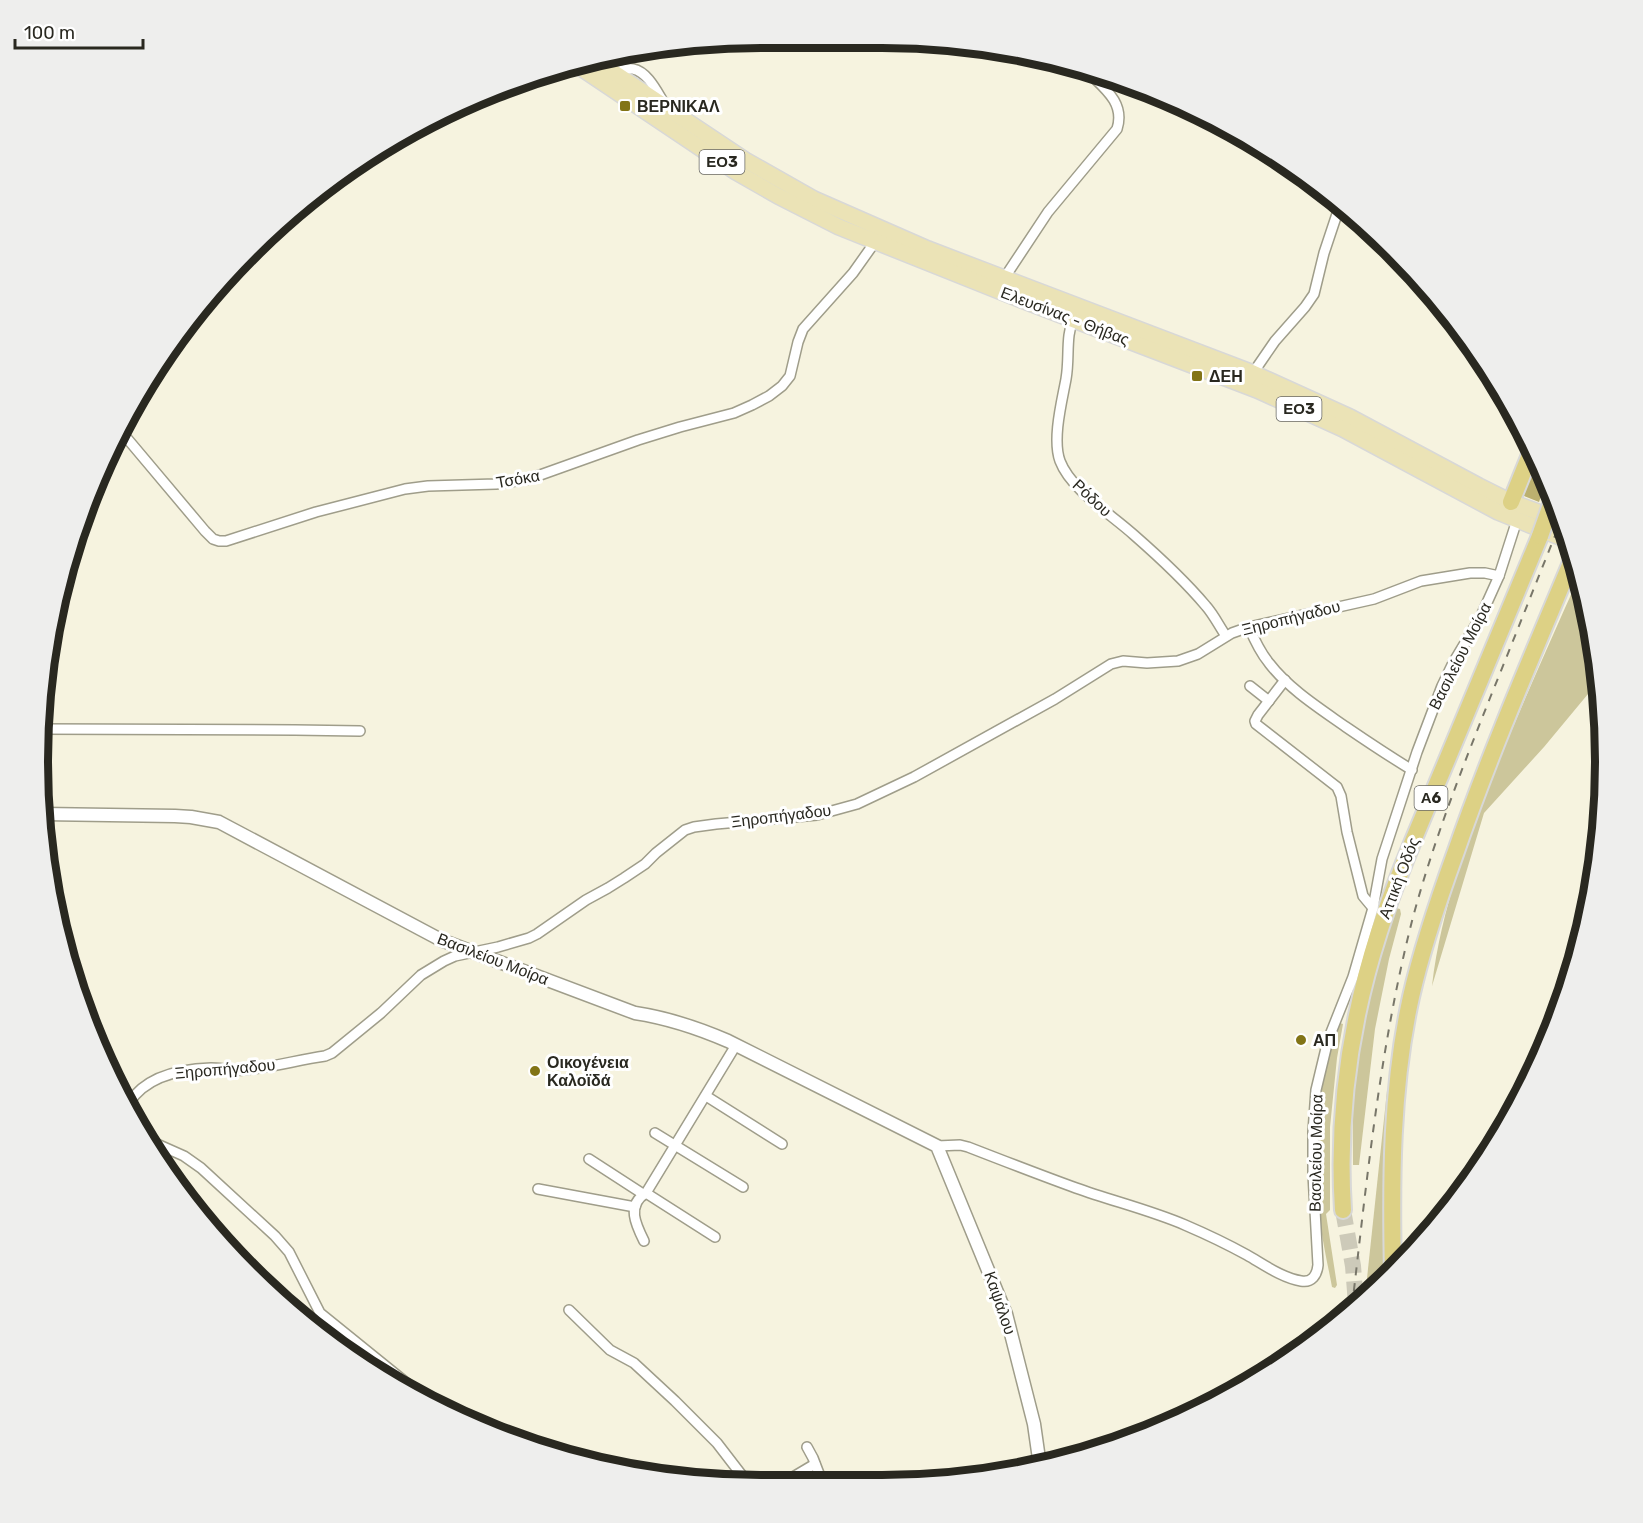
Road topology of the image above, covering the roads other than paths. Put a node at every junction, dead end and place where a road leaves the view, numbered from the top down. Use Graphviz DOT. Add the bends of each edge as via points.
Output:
graph roads {
  1 [pos="604,66"];
  2 [pos="585,70"];
  3 [pos="1099,82"];
  4 [pos="1337,213"];
  5 [pos="875,242"];
  6 [pos="1001,284"];
  7 [pos="1075,312"];
  8 [pos="1253,373"];
  9 [pos="126,438"];
  10 [pos="1528,460"];
  11 [pos="1511,502"];
  12 [pos="1549,511"];
  13 [pos="1552,517"];
  14 [pos="1517,520"];
  15 [pos="1558,537"];
  16 [pos="1568,569"];
  17 [pos="1499,576"];
  18 [pos="1249,627"];
  19 [pos="1226,636"];
  20 [pos="1285,680"];
  21 [pos="1250,686"];
  22 [pos="1269,701"];
  23 [pos="49,729"];
  24 [pos="360,731"];
  25 [pos="1412,770"];
  26 [pos="51,814"];
  27 [pos="1372,908"];
  28 [pos="471,953"];
  29 [pos="736,1046"];
  30 [pos="706,1096"];
  31 [pos="133,1097"];
  32 [pos="655,1133"];
  33 [pos="782,1144"];
  34 [pos="161,1146"];
  35 [pos="675,1146"];
  36 [pos="937,1146"];
  37 [pos="589,1159"];
  38 [pos="742,1187"];
  39 [pos="538,1189"];
  40 [pos="645,1194"];
  41 [pos="635,1207"];
  42 [pos="1343,1210"];
  43 [pos="715,1237"];
  44 [pos="644,1241"];
  45 [pos="1393,1258"];
  46 [pos="570,1310"];
  47 [pos="392,1371"];
  48 [pos="807,1447"];
  49 [pos="1039,1457"];
  50 [pos="815,1464"];
  51 [pos="741,1474"];
  52 [pos="796,1475"];
  53 [pos="819,1475"];
  1 -- 6 [label="main road, Ελευσίνας - Θήβας / ΕΟ3" via="745,160 814,199"];
  2 -- 5 [label="main road, Ελευσίνας - Θήβας / ΕΟ3" via="744,176"];
  3 -- 6 [label="street" via="1118,107 1117,129 1048,212"];
  4 -- 8 [label="street" via="1314,294"];
  5 -- 6 [label="main road, Ελευσίνας - Θήβας / ΕΟ3"];
  5 -- 9 [label="street, Τσόκα" via="803,329 790,376 769,396 734,413 671,430 529,479 405,489 219,541 205,531"];
  6 -- 7 [label="main road, Ελευσίνας - Θήβας / ΕΟ3"];
  7 -- 8 [label="main road, Ελευσίνας - Θήβας / ΕΟ3"];
  7 -- 14 [label="main road, Ελευσίνας - Θήβας / ΕΟ3" via="1301,409"];
  7 -- 19 [label="street, Ρόδου" via="1067,339 1068,363 1057,442 1060,462 1078,487 1193,592"];
  8 -- 11 [label="main road, Ελευσίνας - Θήβας / ΕΟ3" via="1350,417"];
  10 -- 11 [label="highway"];
  11 -- 13 [label="main road, Ελευσίνας - Θήβας / ΕΟ3"];
  11 -- 14 [label="main road"];
  12 -- 42 [label="highway, Αττική Οδός / Α6, bridge" via="1378,932 1347,1068 1342,1122"];
  14 -- 15 [label="main road, Ελευσίνας - Θήβας / ΕΟ3"];
  14 -- 17 [label="street, Βασιλείου Μοίρα"];
  16 -- 45 [label="highway, Α6" via="1477,790 1430,926 1414,988 1400,1070 1394,1141"];
  17 -- 18 [label="street, Ξηροπήγαδου" via="1470,573 1421,581 1374,598"];
  17 -- 25 [label="street, Βασιλείου Μοίρα" via="1442,686"];
  18 -- 19 [label="street, Ξηροπήγαδου"];
  18 -- 20 [label="street" via="1262,653"];
  19 -- 28 [label="street, Ξηροπήγαδου" via="1198,654 1178,661 1111,664 914,777 857,804 817,815 685,830 631,873 537,934"];
  20 -- 22 [label="street"];
  20 -- 25 [label="street" via="1380,751"];
  21 -- 22 [label="street"];
  22 -- 27 [label="street" via="1256,724 1340,791 1360,887"];
  23 -- 24 [label="street"];
  25 -- 27 [label="street, Βασιλείου Μοίρα" via="1382,859"];
  26 -- 28 [label="street, Βασιλείου Μοίρα" via="175,816 219,822"];
  27 -- 36 [label="street, Βασιλείου Μοίρα" via="1353,977 1328,1040 1316,1090 1313,1174 1318,1272 1312,1280 1285,1276 1182,1223 968,1147"];
  28 -- 29 [label="street, Βασιλείου Μοίρα" via="635,1013 704,1031"];
  28 -- 31 [label="street, Ξηροπήγαδου" via="449,958 421,975 332,1053 242,1070 213,1068 171,1073"];
  29 -- 30 [label="street"];
  29 -- 36 [label="street, Βασιλείου Μοίρα"];
  30 -- 33 [label="street"];
  30 -- 35 [label="street"];
  32 -- 35 [label="street"];
  34 -- 47 [label="street" via="201,1168 275,1236 289,1252 320,1313"];
  35 -- 38 [label="street"];
  35 -- 40 [label="street"];
  36 -- 49 [label="street, Καψάλου" via="1006,1314"];
  37 -- 40 [label="street"];
  39 -- 41 [label="street"];
  40 -- 41 [label="street"];
  40 -- 43 [label="street"];
  41 -- 44 [label="street" via="634,1220"];
  46 -- 51 [label="street" via="610,1350 634,1364 675,1401 717,1443"];
  48 -- 50 [label="street"];
  50 -- 52 [label="street"];
  50 -- 53 [label="street"];
}
